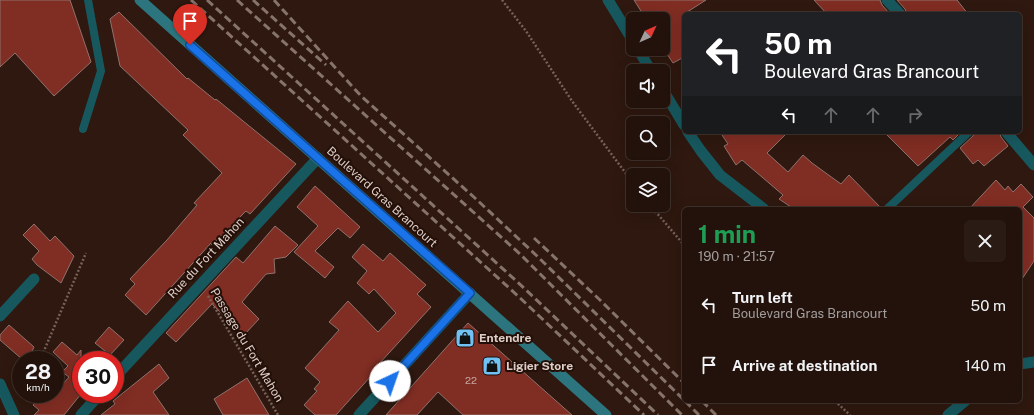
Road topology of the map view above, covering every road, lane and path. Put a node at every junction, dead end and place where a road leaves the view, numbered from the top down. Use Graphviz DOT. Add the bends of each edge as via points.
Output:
graph roads {
  1 [pos="88,0"];
  2 [pos="140,0"];
  3 [pos="502,0"];
  4 [pos="608,0"];
  5 [pos="887,0"];
  6 [pos="898,12"];
  7 [pos="626,30"];
  8 [pos="670,102"];
  9 [pos="682,122"];
  10 [pos="83,129"];
  11 [pos="689,134"];
  12 [pos="967,134"];
  13 [pos="1008,134"];
  14 [pos="318,158"];
  15 [pos="1034,165"];
  16 [pos="626,174"];
  17 [pos="761,207"];
  18 [pos="889,207"];
  19 [pos="656,212"];
  20 [pos="682,243"];
  21 [pos="86,252"];
  22 [pos="34,279"];
  23 [pos="201,283"];
  24 [pos="470,293"];
  25 [pos="0,316"];
  26 [pos="44,351"];
  27 [pos="1034,362"];
  28 [pos="1022,364"];
  29 [pos="124,367"];
  30 [pos="0,384"];
  31 [pos="0,394"];
  32 [pos="8,402"];
  33 [pos="92,403"];
  34 [pos="837,403"];
  35 [pos="963,403"];
  36 [pos="14,415"];
  37 [pos="81,415"];
  38 [pos="278,415"];
  39 [pos="359,415"];
  40 [pos="606,415"];
  41 [pos="850,415"];
  42 [pos="948,415"];
  1 -- 10 [label="lane" via="101,71"];
  2 -- 14 [label="main road, Boulevard Gras Brancourt"];
  3 -- 16 [label="path"];
  4 -- 7 [label="street"];
  5 -- 6 [label="street"];
  8 -- 9 [label="street"];
  11 -- 17 [label="street" via="720,175"];
  12 -- 18 [label="lane"];
  13 -- 15 [label="street"];
  14 -- 23 [label="street, Rue du Fort Mahon"];
  14 -- 24 [label="main road, Boulevard Gras Brancourt"];
  19 -- 20 [label="path"];
  21 -- 26 [label="path"];
  22 -- 25 [label="street"];
  23 -- 29 [label="street, Rue du Fort Mahon"];
  23 -- 38 [label="path, Passage du Fort Mahon"];
  24 -- 39 [label="street"];
  24 -- 40 [label="main road, Boulevard Gras Brancourt"];
  27 -- 28 [label="street"];
  30 -- 32 [label="street"];
  31 -- 32 [label="street"];
  32 -- 36 [label="street"];
  33 -- 37 [label="street"];
  34 -- 41 [label="path"];
  35 -- 42 [label="street"];
}
